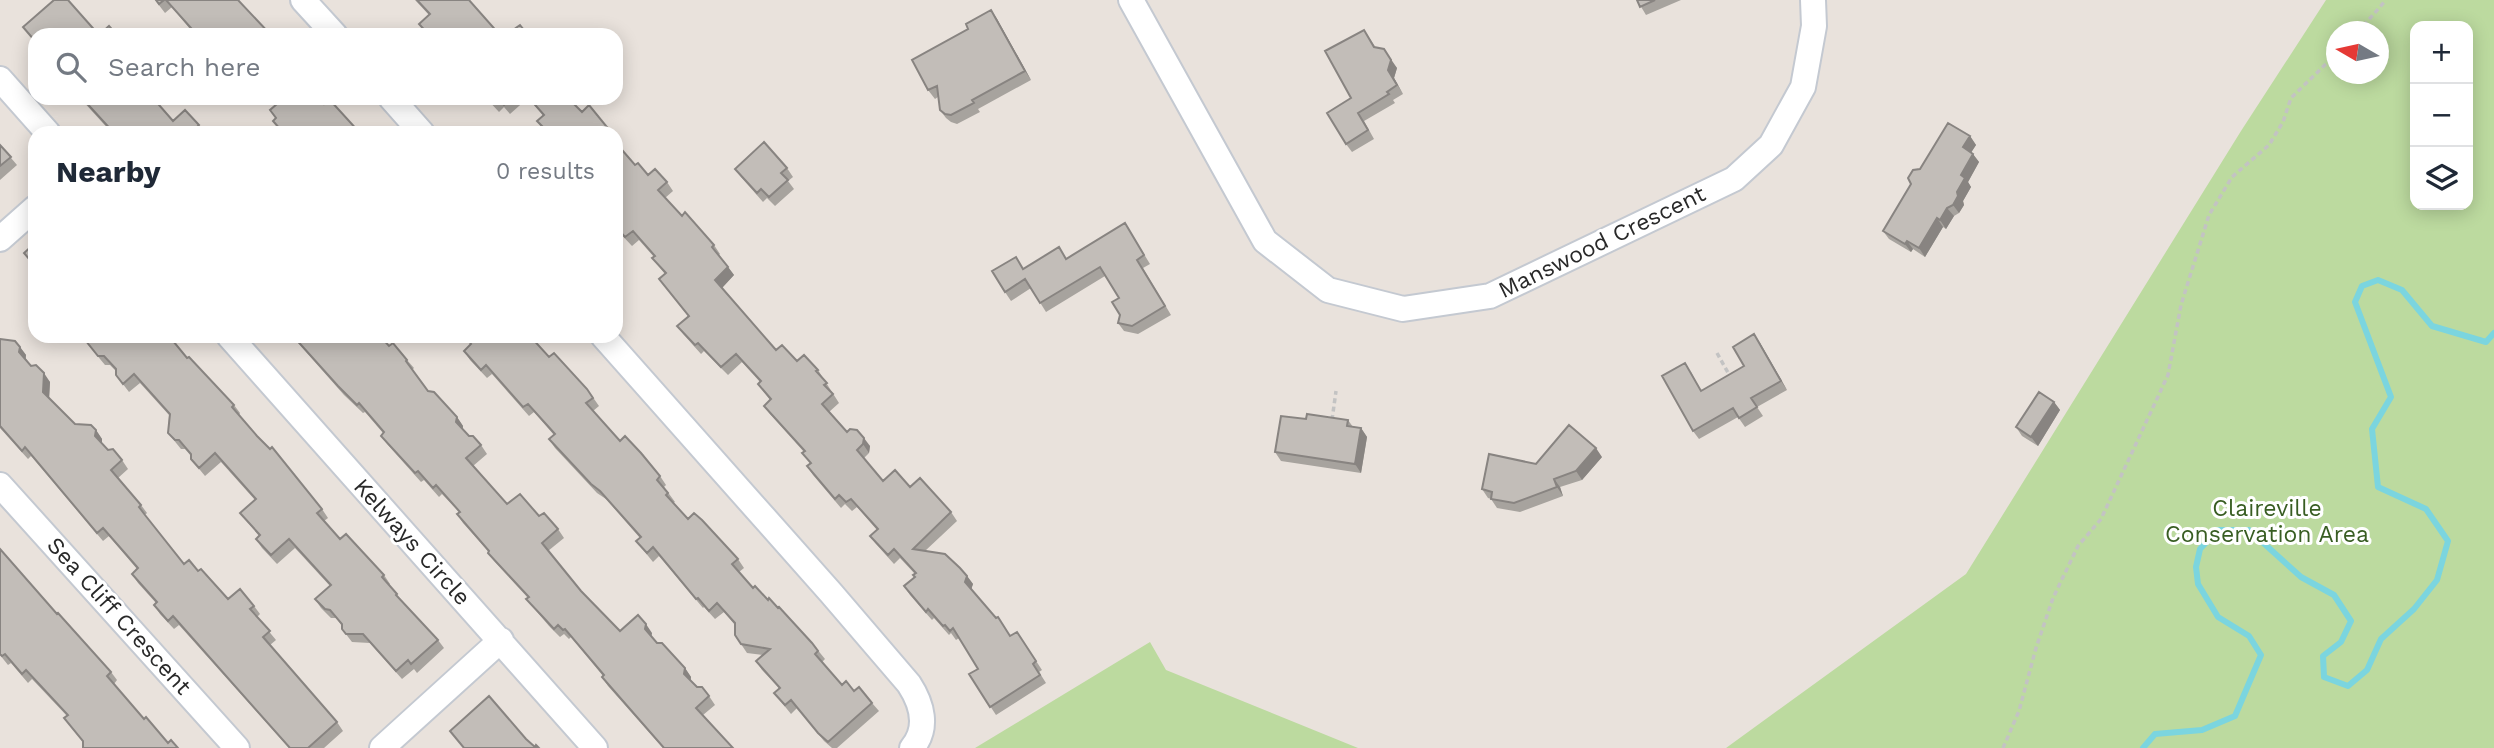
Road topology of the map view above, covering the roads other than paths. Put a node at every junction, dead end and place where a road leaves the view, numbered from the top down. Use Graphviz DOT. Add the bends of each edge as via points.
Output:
graph roads {
  1 [pos="303,0"];
  2 [pos="1131,0"];
  3 [pos="1813,0"];
  4 [pos="329,28"];
  5 [pos="0,79"];
  6 [pos="397,105"];
  7 [pos="42,126"];
  8 [pos="416,126"];
  9 [pos="28,214"];
  10 [pos="0,239"];
  11 [pos="235,343"];
  12 [pos="609,343"];
  13 [pos="0,485"];
  14 [pos="500,640"];
  15 [pos="237,748"];
  16 [pos="382,748"];
  17 [pos="595,748"];
  18 [pos="912,748"];
  1 -- 4 [label="street"];
  2 -- 3 [label="street, Manswood Crescent" via="1265,241 1328,290 1404,310 1490,296 1734,179 1772,145 1804,88 1814,26"];
  5 -- 7 [label="street"];
  6 -- 8 [label="street"];
  9 -- 10 [label="street"];
  11 -- 14 [label="street, Kelways Circle"];
  12 -- 18 [label="street" via="909,684 923,714 922,731"];
  13 -- 15 [label="street, Sea Cliff Crescent"];
  14 -- 16 [label="street"];
  14 -- 17 [label="street, Kelways Circle"];
}
